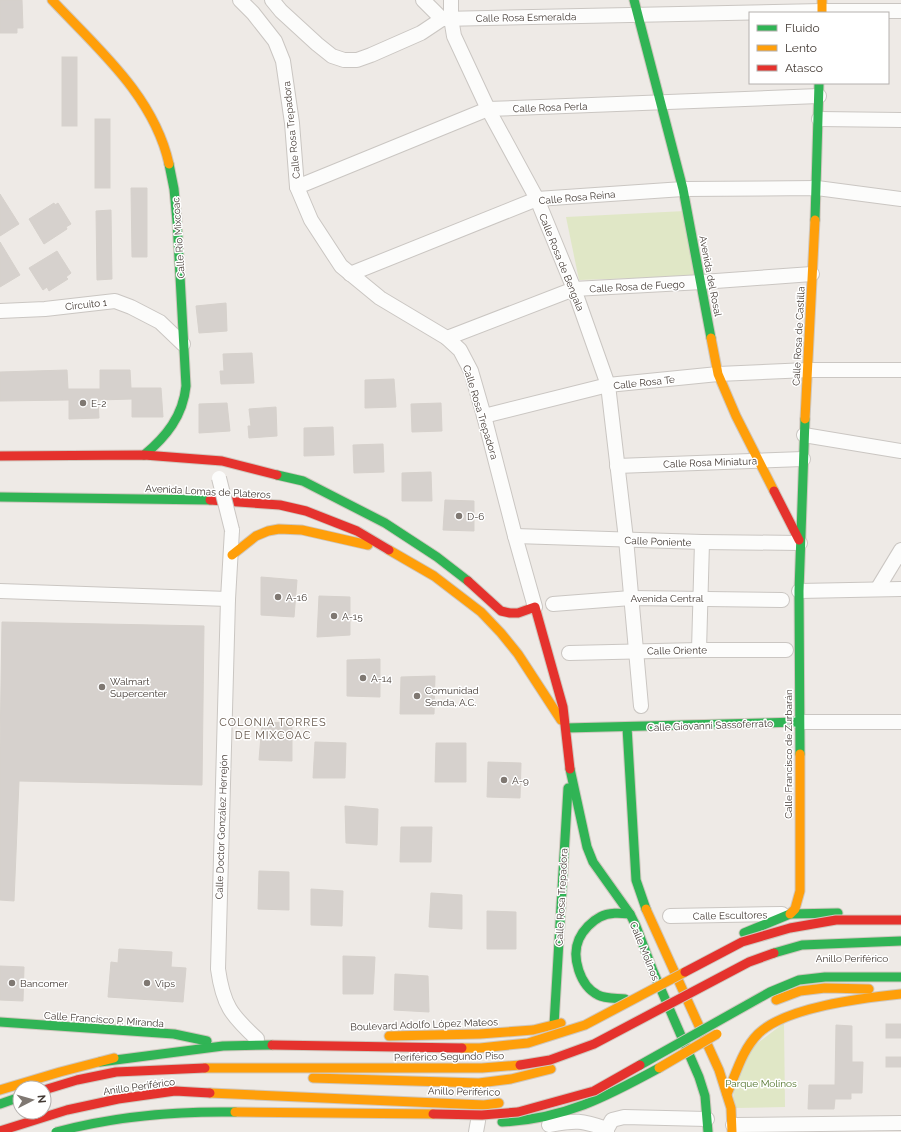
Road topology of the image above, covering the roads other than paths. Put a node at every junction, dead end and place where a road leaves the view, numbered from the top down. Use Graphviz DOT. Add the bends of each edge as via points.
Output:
graph roads {
  1 [pos="52,0"];
  2 [pos="240,0"];
  3 [pos="423,0"];
  4 [pos="451,0"];
  5 [pos="634,0"];
  6 [pos="276,5"];
  7 [pos="822,8"];
  8 [pos="901,11"];
  9 [pos="638,15"];
  10 [pos="447,19"];
  11 [pos="262,24"];
  12 [pos="819,90"];
  13 [pos="661,102"];
  14 [pos="488,109"];
  15 [pos="819,119"];
  16 [pos="901,120"];
  17 [pos="297,187"];
  18 [pos="817,188"];
  19 [pos="683,189"];
  20 [pos="537,199"];
  21 [pos="901,199"];
  22 [pos="350,274"];
  23 [pos="812,274"];
  24 [pos="702,282"];
  25 [pos="574,289"];
  26 [pos="0,311"];
  27 [pos="447,338"];
  28 [pos="183,344"];
  29 [pos="808,370"];
  30 [pos="901,370"];
  31 [pos="718,374"];
  32 [pos="608,385"];
  33 [pos="484,416"];
  34 [pos="804,435"];
  35 [pos="901,451"];
  36 [pos="144,455"];
  37 [pos="803,459"];
  38 [pos="206,460"];
  39 [pos="760,460"];
  40 [pos="1,461"];
  41 [pos="617,466"];
  42 [pos="1,492"];
  43 [pos="515,536"];
  44 [pos="626,540"];
  45 [pos="702,542"];
  46 [pos="800,543"];
  47 [pos="901,550"];
  48 [pos="394,553"];
  49 [pos="232,555"];
  50 [pos="878,588"];
  51 [pos="901,589"];
  52 [pos="799,590"];
  53 [pos="0,591"];
  54 [pos="631,598"];
  55 [pos="700,598"];
  56 [pos="228,599"];
  57 [pos="782,600"];
  58 [pos="553,604"];
  59 [pos="535,607"];
  60 [pos="699,650"];
  61 [pos="786,650"];
  62 [pos="636,651"];
  63 [pos="570,653"];
  64 [pos="640,706"];
  65 [pos="799,722"];
  66 [pos="901,722"];
  67 [pos="627,727"];
  68 [pos="566,728"];
  69 [pos="570,769"];
  70 [pos="901,912"];
  71 [pos="630,914"];
  72 [pos="790,914"];
  73 [pos="670,916"];
  74 [pos="901,920"];
  75 [pos="901,941"];
  76 [pos="871,951"];
  77 [pos="848,968"];
  78 [pos="901,969"];
  79 [pos="901,977"];
  80 [pos="764,985"];
  81 [pos="901,989"];
  82 [pos="901,994"];
  83 [pos="629,997"];
  84 [pos="768,1005"];
  85 [pos="0,1022"];
  86 [pos="554,1025"];
  87 [pos="726,1029"];
  88 [pos="377,1036"];
  89 [pos="347,1037"];
  90 [pos="257,1039"];
  91 [pos="207,1041"];
  92 [pos="591,1055"];
  93 [pos="100,1062"];
  94 [pos="563,1066"];
  95 [pos="126,1081"];
  96 [pos="52,1088"];
  97 [pos="0,1090"];
  98 [pos="190,1092"];
  99 [pos="552,1093"];
  100 [pos="727,1094"];
  101 [pos="383,1099"];
  102 [pos="12,1100"];
  103 [pos="509,1102"];
  104 [pos="0,1104"];
  105 [pos="220,1118"];
  106 [pos="350,1120"];
  107 [pos="521,1122"];
  108 [pos="901,1124"];
  109 [pos="708,1125"];
  110 [pos="477,1127"];
  111 [pos="733,1128"];
  112 [pos="0,1131"];
  113 [pos="607,1131"];
  114 [pos="56,1132"];
  115 [pos="96,1132"];
  1 -- 28 [label="main road, Calle Río Mixcoac" via="127,81 157,128 174,189"];
  2 -- 11 [label="street"];
  3 -- 10 [label="street"];
  4 -- 10 [label="street, Calle Rosa de Bengala"];
  5 -- 9 [label="main road, Avenida del Rosal"];
  6 -- 10 [label="street" via="332,56 344,60 357,60 371,55"];
  6 -- 11 [label="street"];
  7 -- 8 [label="street, Calle Rosa Esmeralda"];
  7 -- 9 [label="street, Calle Rosa Esmeralda"];
  9 -- 10 [label="street, Calle Rosa Esmeralda"];
  9 -- 13 [label="main road, Avenida del Rosal"];
  10 -- 14 [label="street, Calle Rosa de Bengala"];
  11 -- 17 [label="street, Calle Rosa Trepadora" via="275,41 283,61 292,123"];
  12 -- 13 [label="street, Calle Rosa Perla"];
  12 -- 15 [label="main road, Calle Rosa de Castilla"];
  13 -- 14 [label="street, Calle Rosa Perla"];
  13 -- 19 [label="main road, Avenida del Rosal"];
  14 -- 17 [label="street, Calle Rosa Perla"];
  14 -- 20 [label="street, Calle Rosa de Bengala"];
  15 -- 16 [label="street"];
  15 -- 18 [label="main road, Calle Rosa de Castilla"];
  17 -- 22 [label="street, Calle Rosa Trepadora" via="311,220 341,266"];
  18 -- 19 [label="street, Calle Rosa Reina"];
  18 -- 21 [label="street, Calle Rosa Reina"];
  18 -- 23 [label="main road, Calle Rosa de Castilla"];
  19 -- 20 [label="street, Calle Rosa Reina"];
  19 -- 24 [label="main road, Avenida del Rosal"];
  20 -- 22 [label="street, Calle Rosa Reina"];
  20 -- 25 [label="street, Calle Rosa de Bengala"];
  22 -- 27 [label="street, Calle Rosa Trepadora" via="380,298"];
  23 -- 24 [label="street, Calle Rosa de Fuego"];
  23 -- 29 [label="main road, Calle Rosa de Castilla"];
  24 -- 25 [label="street, Calle Rosa de Fuego"];
  24 -- 31 [label="main road, Avenida del Rosal"];
  25 -- 27 [label="street, Calle Rosa de Fuego"];
  25 -- 32 [label="street, Calle Rosa de Bengala"];
  26 -- 28 [label="street, Circuito 1" via="115,301 160,322"];
  27 -- 33 [label="street, Calle Rosa Trepadora" via="460,350 470,371"];
  28 -- 36 [label="main road, Calle Río Mixcoac" via="185,399 172,428 162,441"];
  29 -- 30 [label="street, Calle Rosa Te"];
  29 -- 31 [label="street, Calle Rosa Te"];
  29 -- 34 [label="main road, Calle Rosa de Castilla"];
  31 -- 32 [label="street, Calle Rosa Te"];
  31 -- 39 [label="main road, Avenida del Rosal" via="736,416"];
  32 -- 33 [label="street, Calle Rosa Te"];
  32 -- 41 [label="street, Calle Rosa de Bengala"];
  33 -- 43 [label="street, Calle Rosa Trepadora"];
  34 -- 35 [label="street"];
  34 -- 37 [label="main road, Calle Rosa de Castilla"];
  36 -- 38 [label="main road"];
  36 -- 40 [label="main road" via="11,456"];
  37 -- 39 [label="street, Calle Rosa Miniatura"];
  37 -- 46 [label="main road, Calle Rosa de Castilla"];
  38 -- 49 [label="street, Calle Doctor González Herrejón, bridge" via="219,478 232,530"];
  38 -- 59 [label="main road" via="222,461 303,481 385,523 438,557 501,611 516,614"];
  39 -- 41 [label="street, Calle Rosa Miniatura"];
  39 -- 46 [label="main road, Avenida del Rosal"];
  41 -- 44 [label="street, Calle Rosa de Bengala"];
  42 -- 48 [label="main road, Avenida Lomas de Plateros" via="10,497 193,499 280,505 306,511 357,530"];
  43 -- 44 [label="street, Calle Poniente"];
  43 -- 59 [label="street, Calle Rosa Trepadora"];
  44 -- 45 [label="street, Calle Poniente"];
  44 -- 54 [label="street"];
  45 -- 46 [label="street, Calle Poniente"];
  45 -- 55 [label="street"];
  46 -- 52 [label="main road, Calle Rosa de Castilla"];
  47 -- 50 [label="street"];
  48 -- 49 [label="main road" via="305,530 282,528 261,533 245,542"];
  48 -- 68 [label="main road, Avenida Lomas de Plateros" via="434,576 481,612 518,654"];
  49 -- 56 [label="street, Calle Doctor González Herrejón"];
  50 -- 51 [label="street"];
  50 -- 52 [label="street"];
  52 -- 65 [label="main road, Calle Francisco de Zurbarán"];
  53 -- 56 [label="street"];
  54 -- 55 [label="street, Avenida Central"];
  54 -- 58 [label="street, Avenida Central"];
  54 -- 62 [label="street"];
  55 -- 57 [label="street, Avenida Central"];
  55 -- 60 [label="street"];
  56 -- 90 [label="street, Calle Doctor González Herrejón" via="218,969 227,1006"];
  59 -- 68 [label="main road, Calle Rosa Trepadora" via="560,691"];
  60 -- 61 [label="street, Calle Oriente"];
  60 -- 62 [label="street, Calle Oriente"];
  62 -- 63 [label="street, Calle Oriente"];
  62 -- 64 [label="street"];
  65 -- 66 [label="street, Calle Giovanni Sassoferrato"];
  65 -- 67 [label="main road, Calle Giovanni Sassoferrato"];
  65 -- 72 [label="main road, Calle Francisco de Zurbarán" via="800,892 795,909"];
  67 -- 68 [label="main road, Calle Giovanni Sassoferrato"];
  67 -- 100 [label="main road, Calle Molinos" via="636,880 643,903 719,1070"];
  68 -- 69 [label="main road, Calle Molinos"];
  69 -- 71 [label="main road, Calle Molinos" via="587,847 593,862"];
  69 -- 86 [label="main road, Calle Rosa Trepadora"];
  70 -- 72 [label="main road, Boulevard Adolfo López Mateos"];
  71 -- 83 [label="main road" via="613,913 601,916 589,925 579,939 576,957 580,975 588,990 599,996"];
  71 -- 109 [label="main road, Calle Molinos" via="699,1077 705,1096"];
  72 -- 73 [label="street, Calle Escultores"];
  72 -- 83 [label="main road, Boulevard Adolfo López Mateos" via="741,934"];
  74 -- 93 [label="main road, bridge" via="836,920 790,928 742,942 585,1025 528,1043 480,1048 223,1046"];
  75 -- 96 [label="main road, Periférico Segundo Piso, bridge" via="784,948 749,962 594,1044 544,1062 482,1068 169,1069 116,1072"];
  76 -- 92 [label="main road, Anillo Periférico" via="826,951 786,955 752,967"];
  77 -- 78 [label="main road, Anillo Periférico"];
  79 -- 114 [label="main road, bridge" via="825,977 798,980 770,992 594,1091 518,1112 482,1115 191,1112 122,1118"];
  80 -- 99 [label="main road" via="589,1084"];
  81 -- 84 [label="main road" via="825,988 800,991"];
  82 -- 100 [label="main road" via="834,1004 801,1012 774,1023 759,1033 748,1046"];
  83 -- 86 [label="main road, Boulevard Adolfo López Mateos" via="591,1016"];
  85 -- 91 [label="main road, Calle Francisco P. Miranda" via="174,1034"];
  86 -- 88 [label="main road, Boulevard Adolfo López Mateos" via="533,1030 466,1035"];
  87 -- 107 [label="main road, bridge" via="597,1101 560,1114"];
  89 -- 90 [label="main road, Boulevard Adolfo López Mateos"];
  90 -- 91 [label="main road, Boulevard Adolfo López Mateos"];
  91 -- 93 [label="main road, Boulevard Adolfo López Mateos" via="143,1050"];
  93 -- 97 [label="main road, Boulevard Adolfo López Mateos"];
  94 -- 95 [label="main road, Anillo Periférico" via="511,1079 480,1083 223,1075 142,1078"];
  98 -- 101 [label="main road, Anillo Periférico"];
  98 -- 105 [label="main road"];
  98 -- 112 [label="main road, Anillo Periférico" via="175,1091 118,1099 67,1110"];
  100 -- 111 [label="main road, Calle Molinos"];
  101 -- 103 [label="main road, Anillo Periférico" via="484,1104"];
  101 -- 106 [label="main road"];
  102 -- 104 [label="main road"];
  105 -- 106 [label="main road"];
  105 -- 115 [label="main road" via="185,1117 146,1121"];
  106 -- 110 [label="main road"];
  107 -- 110 [label="main road"];
  107 -- 113 [label="street" via="543,1126 581,1121"];
  108 -- 111 [label="street"];
  109 -- 113 [label="street" via="624,1117 612,1120"];
}
